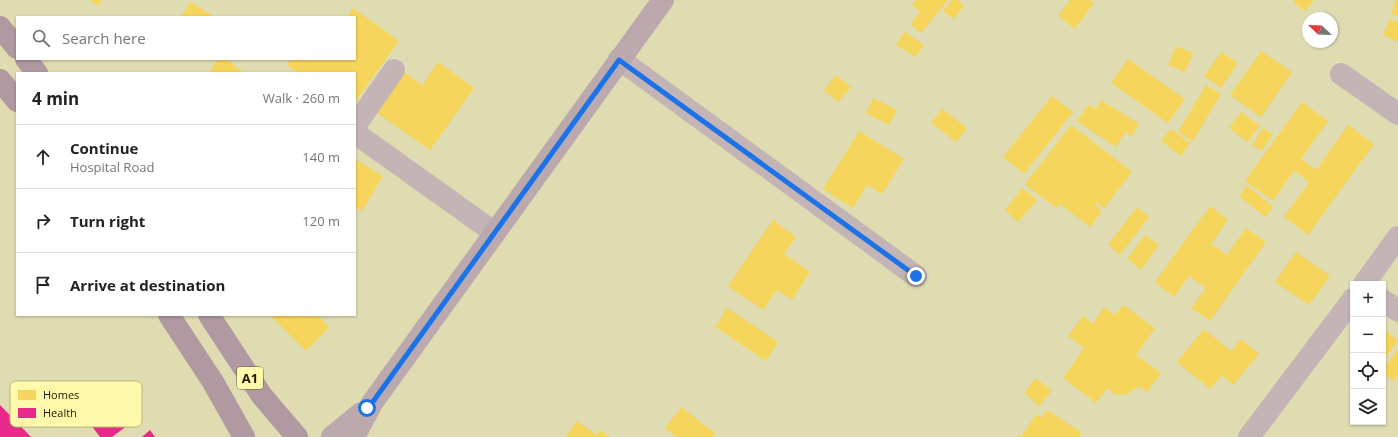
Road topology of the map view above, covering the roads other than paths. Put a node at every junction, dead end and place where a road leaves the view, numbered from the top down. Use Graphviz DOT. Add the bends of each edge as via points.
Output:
graph roads {
  1 [pos="663,0"];
  2 [pos="0,27"];
  3 [pos="16,47"];
  4 [pos="27,60"];
  5 [pos="619,60"];
  6 [pos="394,70"];
  7 [pos="36,72"];
  8 [pos="1340,74"];
  9 [pos="0,80"];
  10 [pos="16,100"];
  11 [pos="1398,114"];
  12 [pos="356,125"];
  13 [pos="356,134"];
  14 [pos="494,233"];
  15 [pos="1398,237"];
  16 [pos="916,276"];
  17 [pos="1366,281"];
  18 [pos="1386,302"];
  19 [pos="1350,303"];
  20 [pos="1398,311"];
  21 [pos="170,316"];
  22 [pos="209,316"];
  23 [pos="372,403"];
  24 [pos="244,437"];
  25 [pos="297,437"];
  26 [pos="332,437"];
  27 [pos="354,437"];
  28 [pos="1250,437"];
  1 -- 5 [label="street"];
  2 -- 3 [label="highway"];
  4 -- 7 [label="highway"];
  5 -- 14 [label="street"];
  5 -- 16 [label="street"];
  6 -- 12 [label="street"];
  8 -- 11 [label="street"];
  9 -- 10 [label="highway"];
  13 -- 14 [label="street"];
  14 -- 23 [label="street"];
  15 -- 17 [label="street"];
  18 -- 20 [label="street"];
  19 -- 28 [label="street"];
  21 -- 24 [label="highway, A1" via="213,382"];
  22 -- 25 [label="highway, A1" via="262,396"];
  23 -- 26 [label="street"];
  23 -- 27 [label="street"];
}
